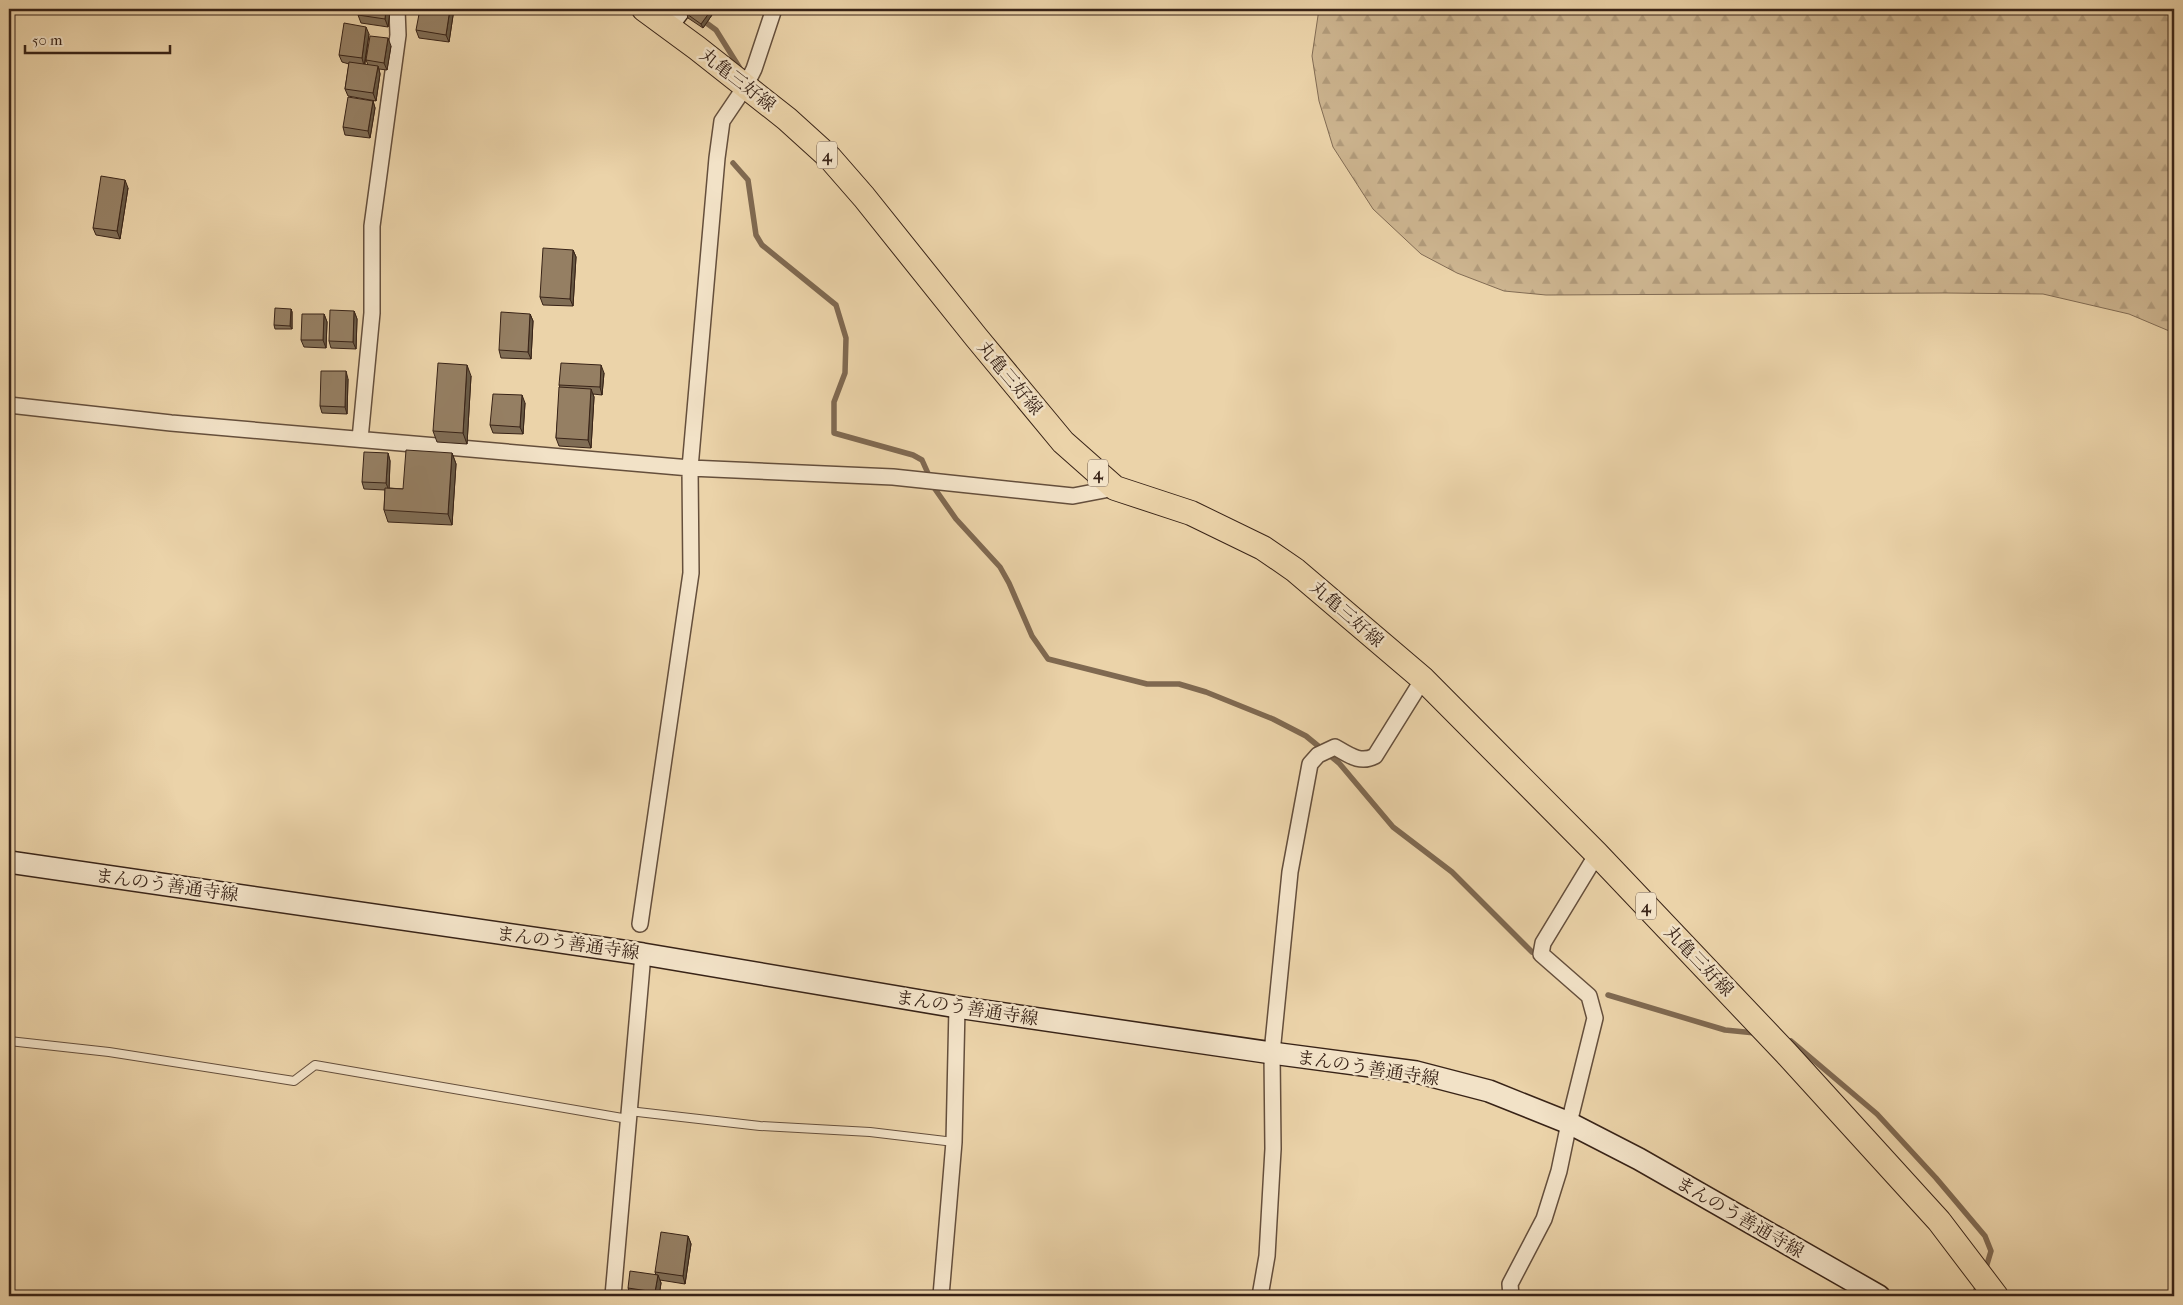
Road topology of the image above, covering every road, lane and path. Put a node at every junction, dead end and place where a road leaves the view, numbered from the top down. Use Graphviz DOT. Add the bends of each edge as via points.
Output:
graph roads {
  1 [pos="397,9"];
  2 [pos="644,9"];
  3 [pos="774,9"];
  4 [pos="674,17"];
  5 [pos="746,87"];
  6 [pos="9,405"];
  7 [pos="360,439"];
  8 [pos="690,468"];
  9 [pos="1115,488"];
  10 [pos="1423,679"];
  11 [pos="1597,854"];
  12 [pos="9,862"];
  13 [pos="640,924"];
  14 [pos="643,954"];
  15 [pos="957,1007"];
  16 [pos="9,1040"];
  17 [pos="1272,1053"];
  18 [pos="629,1115"];
  19 [pos="1569,1123"];
  20 [pos="954,1142"];
  21 [pos="613,1296"];
  22 [pos="941,1296"];
  23 [pos="1260,1296"];
  24 [pos="1511,1296"];
  25 [pos="1879,1296"];
  26 [pos="1996,1296"];
  1 -- 7 [label="street" via="398,36 372,226 372,313"];
  2 -- 4 [label="main road, 丸亀三好線 / 4"];
  3 -- 5 [label="street"];
  4 -- 5 [label="main road, 丸亀三好線 / 4"];
  5 -- 8 [label="street" via="722,121"];
  5 -- 9 [label="main road, 丸亀三好線 / 4" via="830,158 1063,442"];
  6 -- 7 [label="street"];
  7 -- 8 [label="street"];
  8 -- 9 [label="street" via="918,480 1073,496"];
  8 -- 13 [label="street" via="690,573"];
  9 -- 10 [label="main road, 丸亀三好線 / 4" via="1192,513 1264,548 1295,570"];
  10 -- 11 [label="main road, 丸亀三好線 / 4"];
  10 -- 17 [label="street" via="1375,756 1366,760 1352,758 1335,747 1318,754 1310,764 1290,872"];
  11 -- 19 [label="street" via="1543,943 1541,954 1589,996 1595,1018"];
  11 -- 26 [label="main road, 丸亀三好線 / 4" via="1786,1053 1939,1221"];
  12 -- 14 [label="main road, まんのう善通寺線"];
  14 -- 15 [label="main road, まんのう善通寺線"];
  14 -- 18 [label="street"];
  15 -- 17 [label="main road, まんのう善通寺線"];
  15 -- 20 [label="street"];
  16 -- 18 [label="lane" via="294,1081 315,1065"];
  17 -- 19 [label="main road, まんのう善通寺線" via="1416,1072 1489,1091"];
  17 -- 23 [label="street" via="1268,1236"];
  18 -- 20 [label="lane" via="870,1132"];
  18 -- 21 [label="street"];
  19 -- 24 [label="street" via="1544,1219 1510,1284"];
  19 -- 25 [label="main road, まんのう善通寺線" via="1639,1159"];
  20 -- 22 [label="street"];
}
